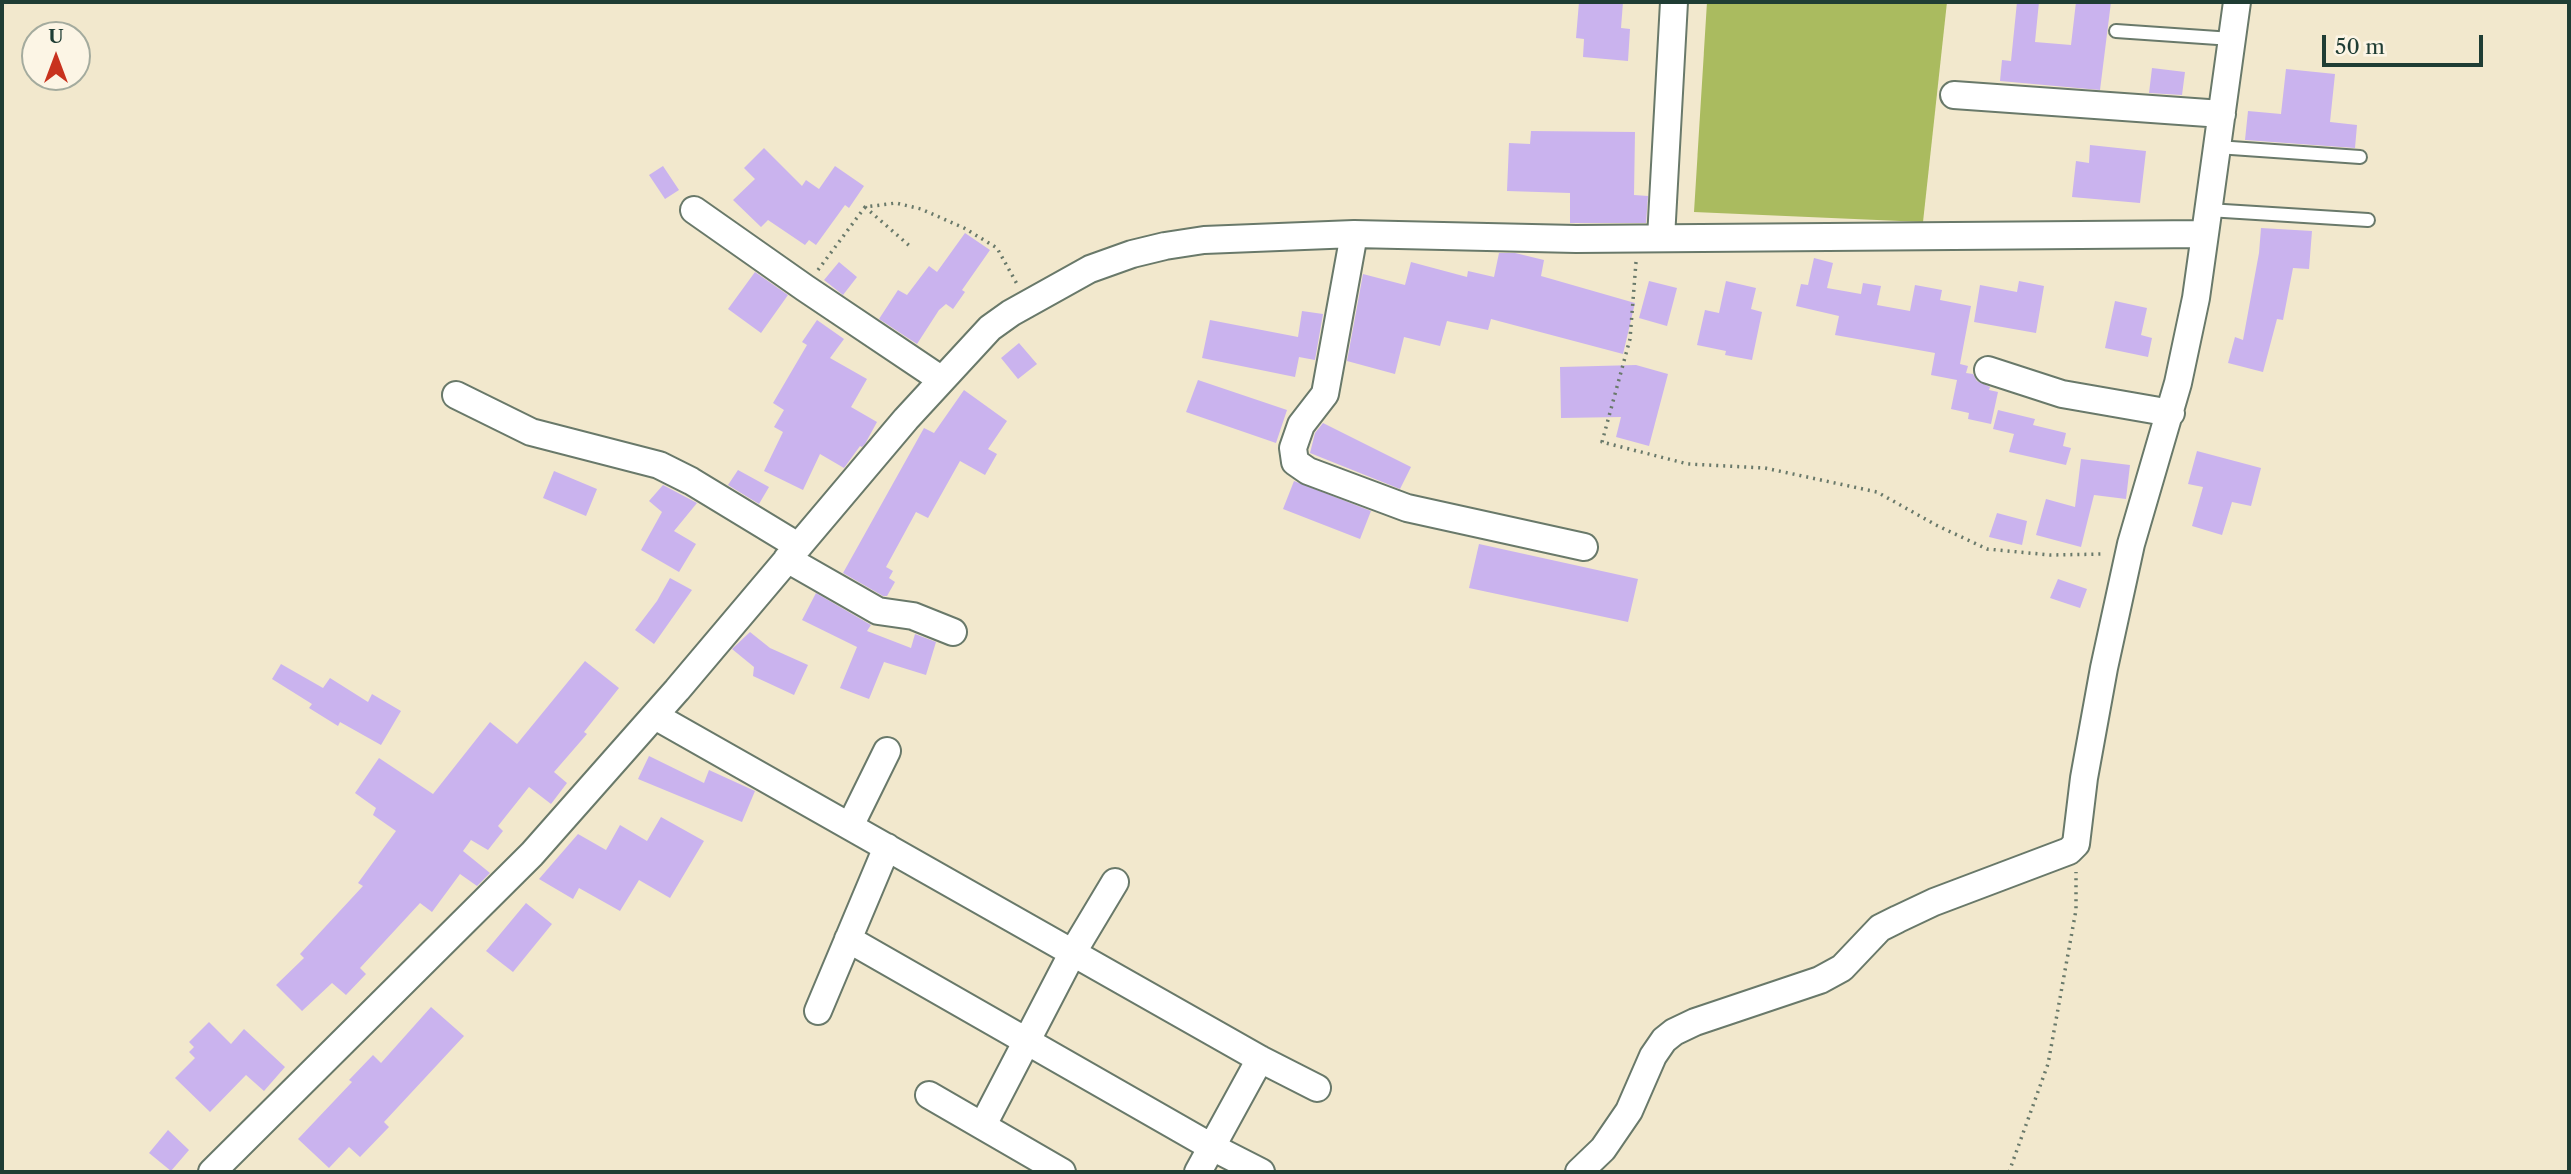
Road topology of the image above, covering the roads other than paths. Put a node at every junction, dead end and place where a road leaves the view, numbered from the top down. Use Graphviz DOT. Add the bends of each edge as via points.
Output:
graph roads {
  1 [pos="1674,2"];
  2 [pos="2237,2"];
  3 [pos="2116,31"];
  4 [pos="2232,39"];
  5 [pos="1954,95"];
  6 [pos="2222,114"];
  7 [pos="2217,146"];
  8 [pos="2360,157"];
  9 [pos="694,210"];
  10 [pos="2368,220"];
  11 [pos="2206,222"];
  12 [pos="1354,234"];
  13 [pos="1649,239"];
  14 [pos="1988,370"];
  15 [pos="942,380"];
  16 [pos="456,395"];
  17 [pos="2171,413"];
  18 [pos="1584,547"];
  19 [pos="792,553"];
  20 [pos="953,632"];
  21 [pos="655,716"];
  22 [pos="887,751"];
  23 [pos="850,826"];
  24 [pos="887,847"];
  25 [pos="1115,882"];
  26 [pos="848,939"];
  27 [pos="1073,952"];
  28 [pos="818,1011"];
  29 [pos="1027,1042"];
  30 [pos="1260,1059"];
  31 [pos="1317,1088"];
  32 [pos="929,1095"];
  33 [pos="983,1125"];
  34 [pos="1210,1146"];
  35 [pos="212,1172"];
  36 [pos="1062,1172"];
  37 [pos="1198,1172"];
  38 [pos="1261,1172"];
  39 [pos="1579,1172"];
  1 -- 13 [label="street"];
  2 -- 4 [label="street"];
  3 -- 4 [label="lane"];
  4 -- 6 [label="street"];
  5 -- 6 [label="street"];
  6 -- 7 [label="street"];
  7 -- 8 [label="lane"];
  7 -- 11 [label="street"];
  9 -- 15 [label="street"];
  10 -- 11 [label="lane"];
  11 -- 13 [label="street" via="1944,238"];
  11 -- 17 [label="street" via="2196,299"];
  12 -- 13 [label="street"];
  12 -- 15 [label="street" via="1204,240 1132,254 1090,269 990,328"];
  12 -- 18 [label="street" via="1325,394 1301,425 1293,448 1295,461 1308,471 1407,508"];
  14 -- 17 [label="street" via="2062,394"];
  15 -- 19 [label="street"];
  16 -- 19 [label="street" via="531,432 659,465 691,481"];
  17 -- 39 [label="street" via="2129,554 2104,668 2076,844 2062,854 1898,919 1880,929 1842,968 1820,981 1674,1032 1653,1056 1629,1111 1603,1149"];
  19 -- 20 [label="street" via="878,611 913,616"];
  19 -- 21 [label="street"];
  21 -- 23 [label="street"];
  21 -- 35 [label="street" via="532,854"];
  22 -- 23 [label="street"];
  23 -- 24 [label="street"];
  24 -- 26 [label="street"];
  24 -- 27 [label="street"];
  25 -- 27 [label="street"];
  26 -- 28 [label="street"];
  26 -- 29 [label="street"];
  27 -- 29 [label="street"];
  27 -- 30 [label="street"];
  29 -- 33 [label="street"];
  29 -- 34 [label="street"];
  30 -- 31 [label="street"];
  30 -- 34 [label="street"];
  32 -- 33 [label="street"];
  33 -- 36 [label="street"];
  34 -- 37 [label="street"];
  34 -- 38 [label="street"];
}
